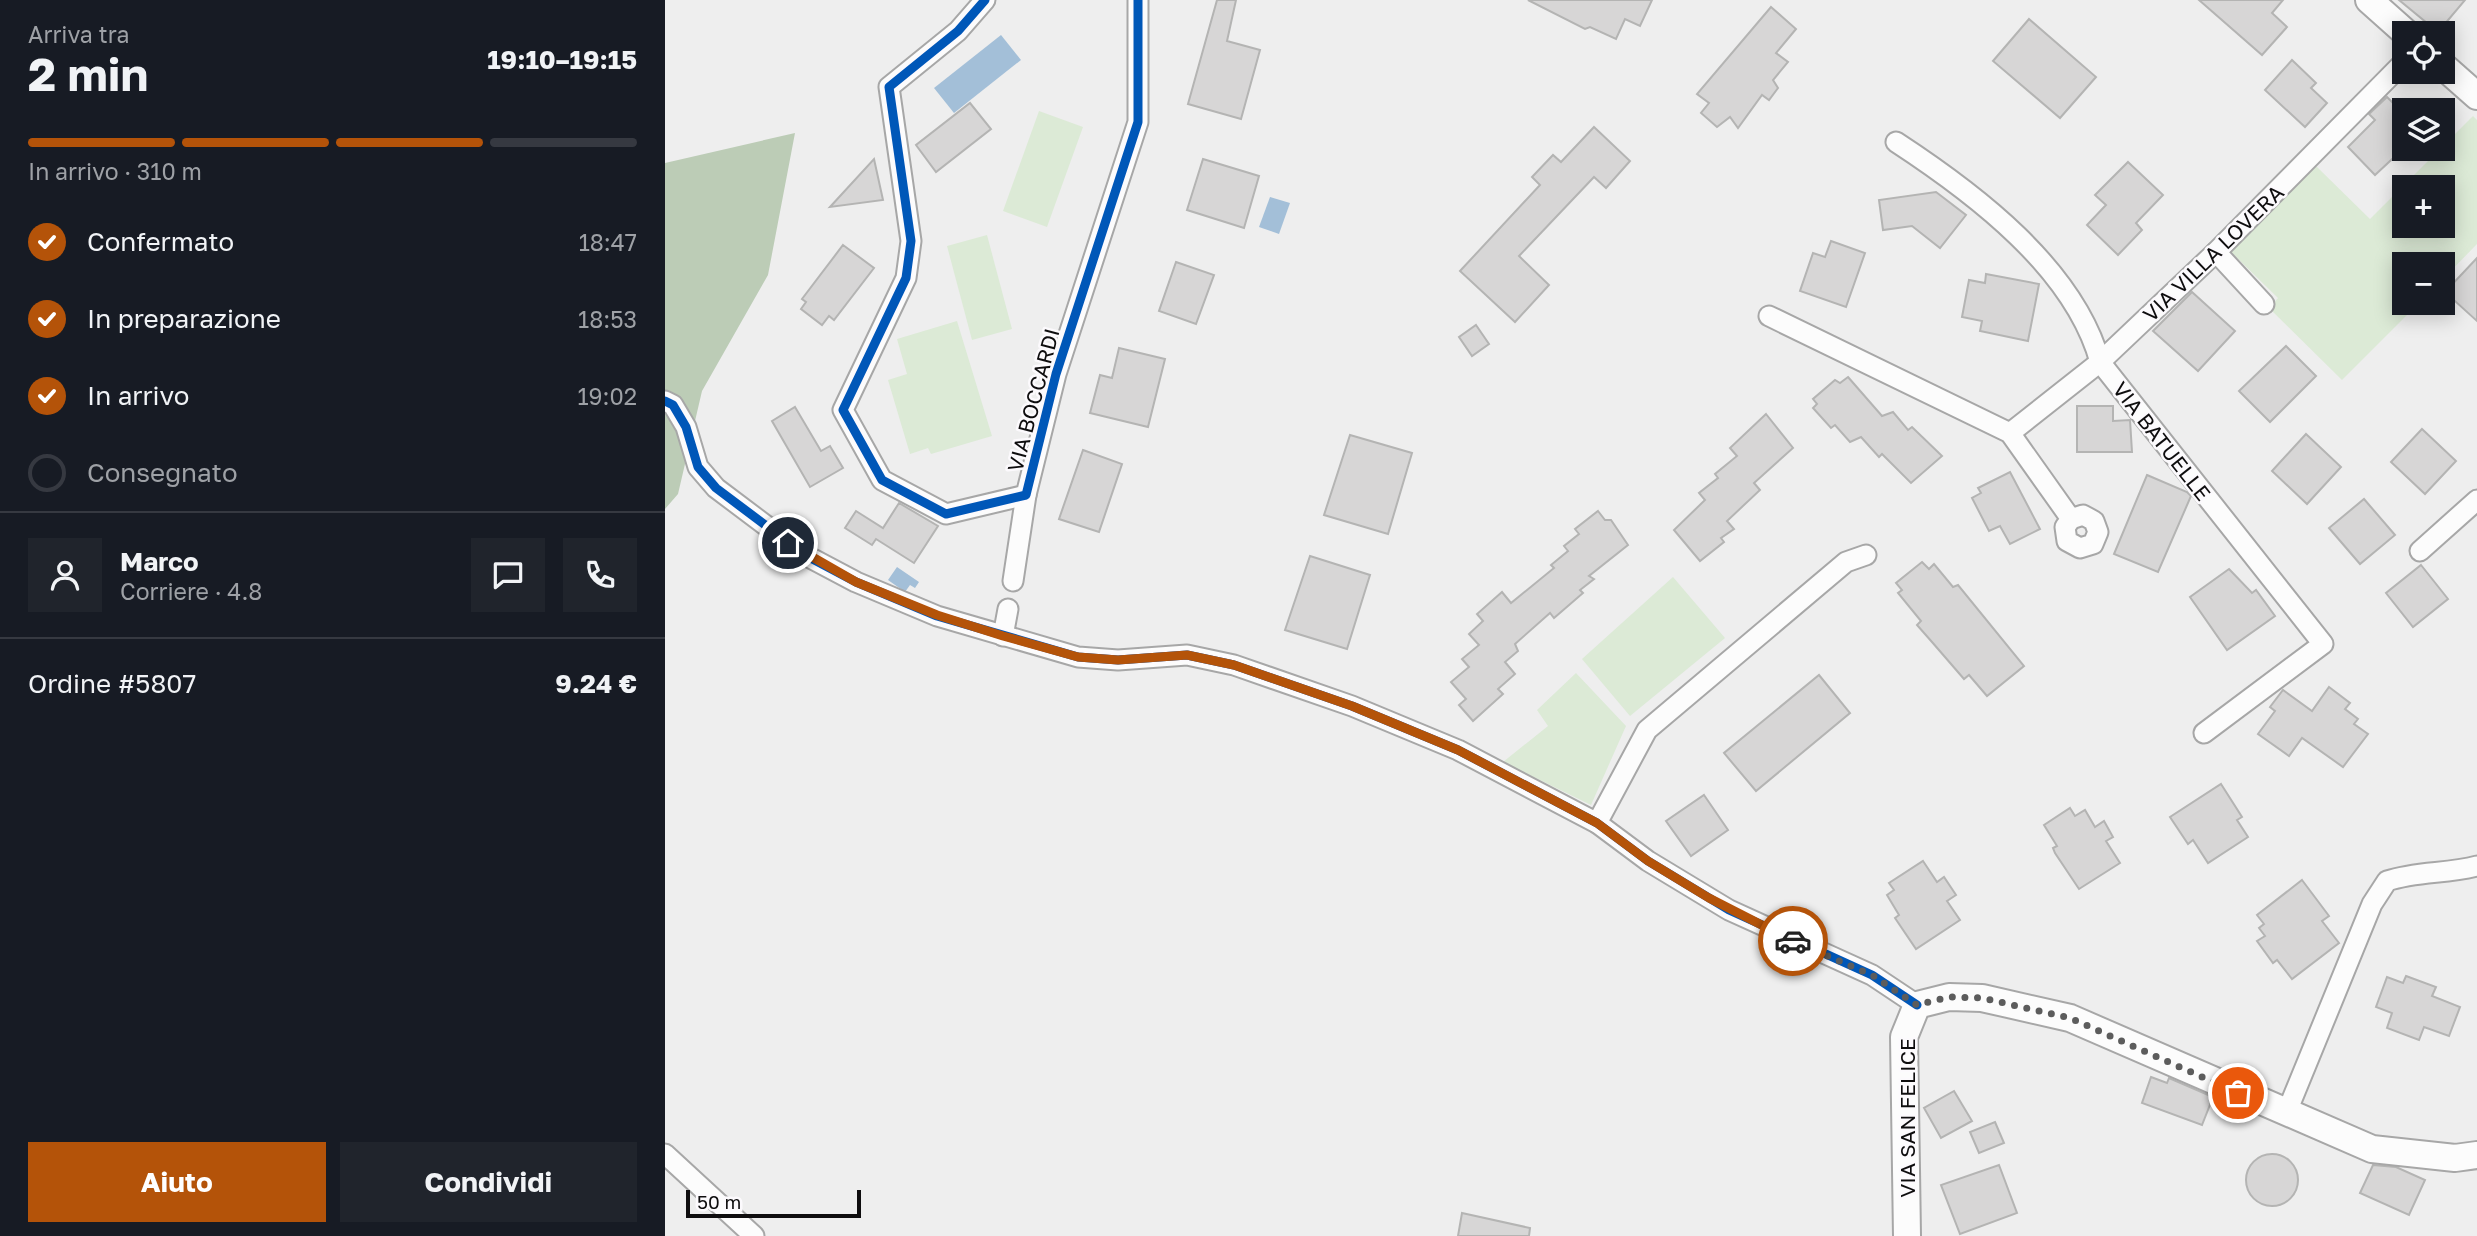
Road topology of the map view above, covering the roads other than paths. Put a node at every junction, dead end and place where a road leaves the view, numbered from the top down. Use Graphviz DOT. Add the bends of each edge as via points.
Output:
graph roads {
  1 [pos="985,0"];
  2 [pos="1138,0"];
  3 [pos="2369,0"];
  4 [pos="2393,21"];
  5 [pos="2392,74"];
  6 [pos="2455,77"];
  7 [pos="2477,96"];
  8 [pos="1896,142"];
  9 [pos="2216,251"];
  10 [pos="2264,304"];
  11 [pos="1769,316"];
  12 [pos="2100,362"];
  13 [pos="665,401"];
  14 [pos="2010,433"];
  15 [pos="1026,495"];
  16 [pos="2477,500"];
  17 [pos="2071,519"];
  18 [pos="2420,551"];
  19 [pos="1866,555"];
  20 [pos="1013,581"];
  21 [pos="1008,609"];
  22 [pos="1003,636"];
  23 [pos="2204,733"];
  24 [pos="1597,823"];
  25 [pos="2477,866"];
  26 [pos="1917,1005"];
  27 [pos="2286,1114"];
  28 [pos="665,1154"];
  29 [pos="2477,1156"];
  30 [pos="754,1236"];
  31 [pos="1907,1236"];
  1 -- 15 [label="street, VIA BOCCARDI" via="958,31 890,87 911,241 906,278 843,411 882,481 946,514"];
  2 -- 15 [label="street, VIA BOCCARDI" via="1138,122 1056,374"];
  3 -- 4 [label="street"];
  5 -- 9 [label="street, VIA VILLA LOVERA"];
  6 -- 7 [label="street"];
  8 -- 12 [label="street, VIA BATUELLE" via="2014,230 2071,300"];
  9 -- 10 [label="street"];
  9 -- 12 [label="street, VIA VILLA LOVERA"];
  11 -- 14 [label="street"];
  12 -- 14 [label="street, VIA VILLA LOVERA"];
  12 -- 23 [label="street, VIA BATUELLE" via="2323,644"];
  13 -- 22 [label="street" via="673,405 686,428 698,467 716,488 805,555 856,582"];
  14 -- 17 [label="street"];
  15 -- 20 [label="street"];
  16 -- 18 [label="street"];
  19 -- 24 [label="street" via="1846,562 1647,730"];
  21 -- 22 [label="street"];
  22 -- 24 [label="street" via="1078,657 1118,660 1187,655 1234,665 1352,706 1458,750"];
  24 -- 26 [label="street" via="1648,861 1729,910 1872,975"];
  25 -- 27 [label="street" via="2410,873 2387,881 2372,904"];
  26 -- 27 [label="street" via="1949,997 1982,998 2070,1018"];
  26 -- 31 [label="street, VIA SAN FELICE" via="1905,1037"];
  27 -- 29 [label="street" via="2372,1149"];
  28 -- 30 [label="street"];
}
